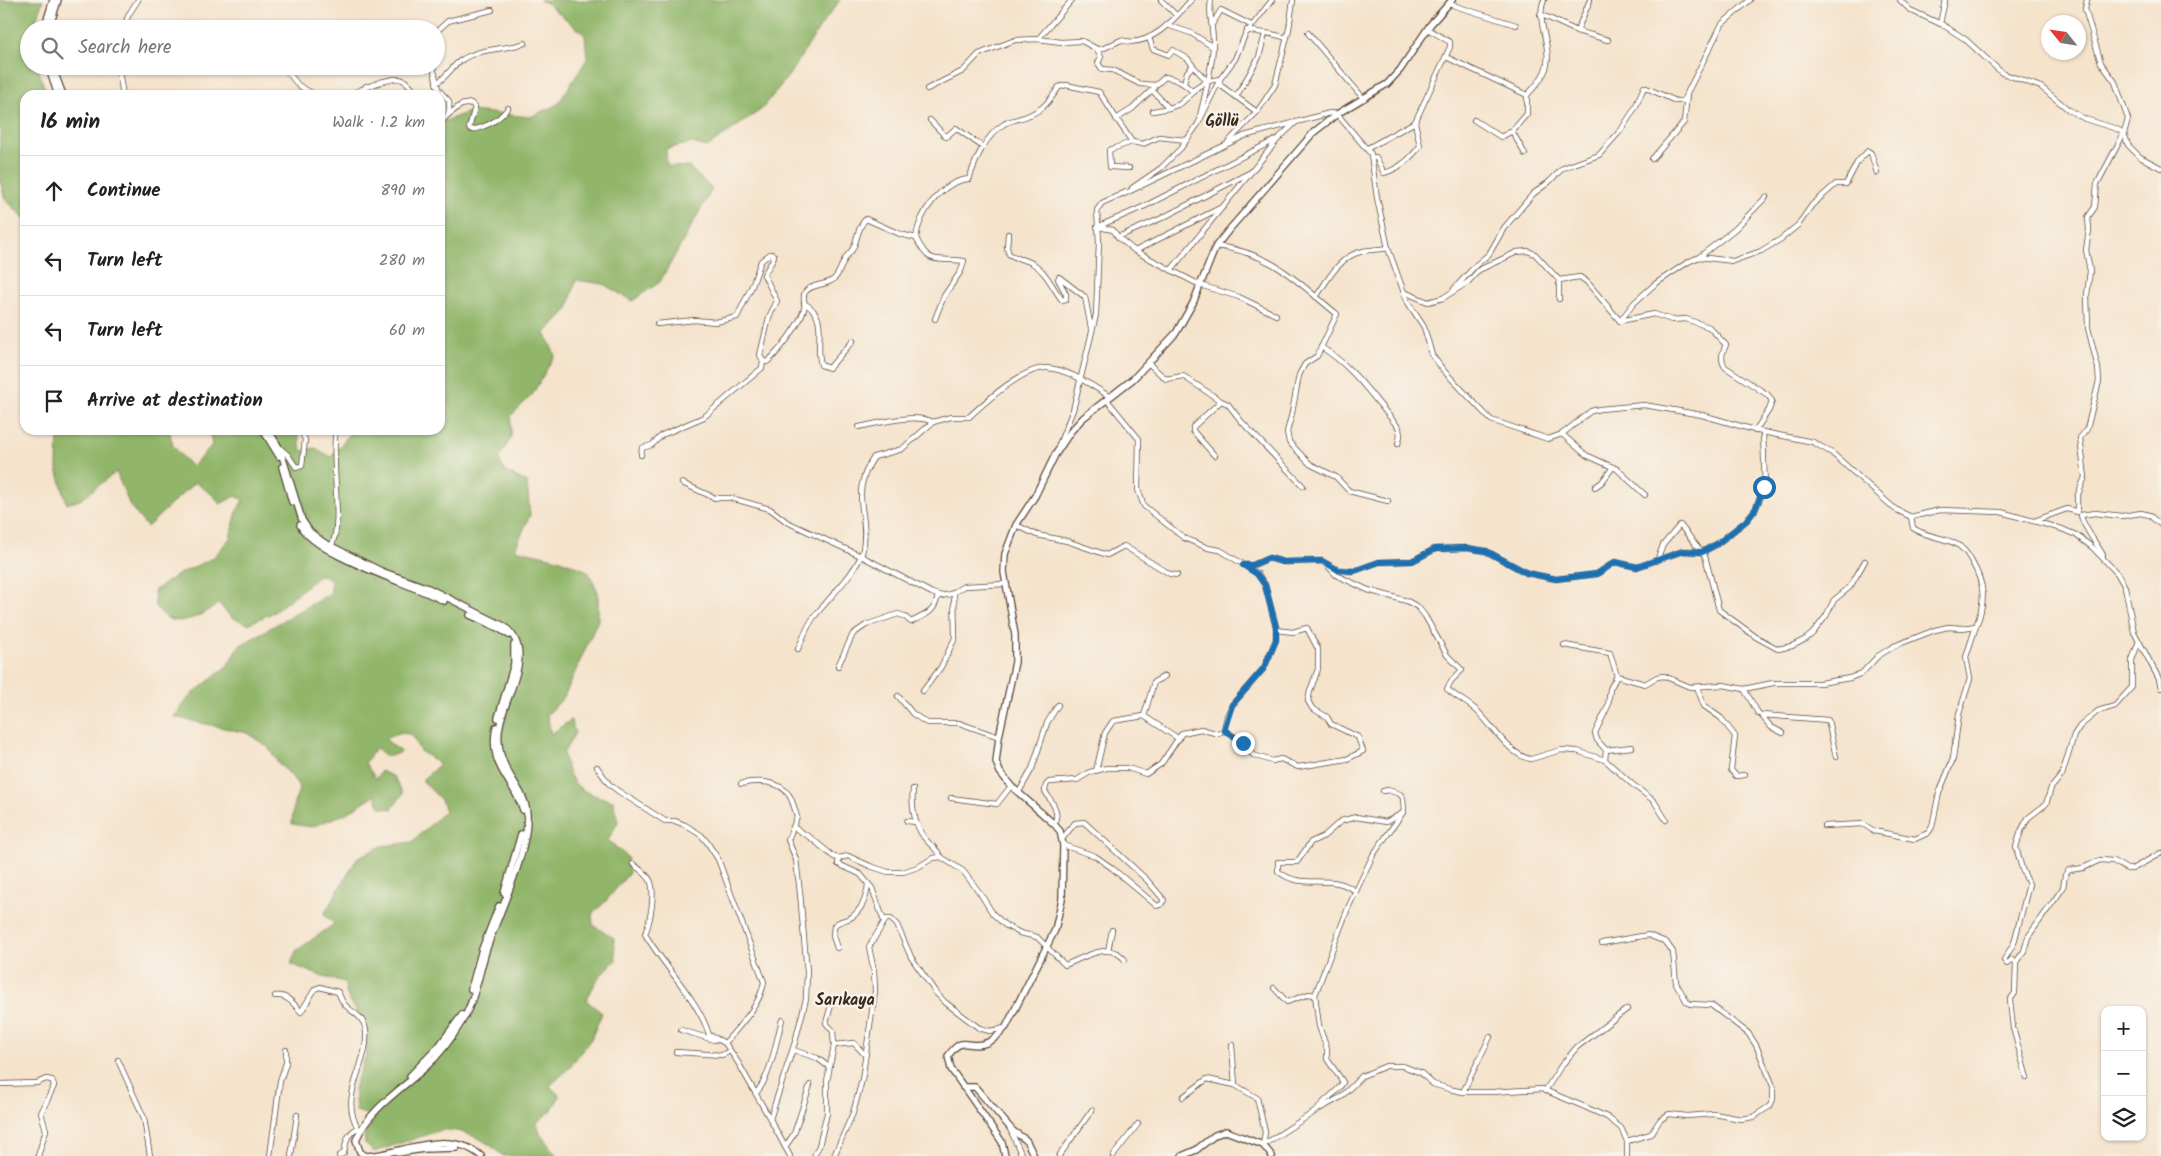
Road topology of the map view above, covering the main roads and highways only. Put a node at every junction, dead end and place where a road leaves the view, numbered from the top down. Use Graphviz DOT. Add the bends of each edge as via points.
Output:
graph roads {
  1 [pos="53,0"];
  2 [pos="58,0"];
  3 [pos="1450,2"];
  4 [pos="47,20"];
  5 [pos="52,20"];
  6 [pos="51,75"];
  7 [pos="55,75"];
  8 [pos="56,90"];
  9 [pos="61,90"];
  10 [pos="266,435"];
  11 [pos="271,435"];
  12 [pos="963,1087"];
  13 [pos="359,1156"];
  14 [pos="386,1156"];
  15 [pos="475,1156"];
  16 [pos="480,1156"];
  17 [pos="1005,1156"];
  18 [pos="1034,1156"];
  19 [pos="1184,1156"];
  20 [pos="1272,1156"];
  1 -- 4 [label="main road"];
  2 -- 5 [label="main road"];
  3 -- 12 [label="main road" via="1387,84 1314,132 1216,246 1176,333 1133,379 1071,431 1016,525 1005,554 1004,572 1015,635 1015,662 996,762 1011,786 1054,824 1062,842 1062,900 1048,946 1006,1027 983,1044 964,1043 955,1047 948,1056 951,1069"];
  6 -- 8 [label="main road"];
  7 -- 9 [label="main road"];
  10 -- 13 [label="main road" via="278,454 297,516 307,535 367,569 431,594 498,628 510,637 516,651 494,736 502,774 524,812 512,870 459,1019 426,1062 375,1107 358,1128 352,1144"];
  11 -- 16 [label="main road" via="280,448 306,527 315,536 382,571 428,588 504,626 514,635 519,646 518,668 498,737 502,763 524,800 527,814 518,864 461,1024 428,1065 371,1117 356,1140 360,1152 366,1156 442,1143 467,1146"];
  12 -- 17 [label="main road" via="1002,1142"];
  12 -- 18 [label="main road" via="976,1087 1010,1128 1026,1140"];
  14 -- 15 [label="main road" via="452,1147 464,1149"];
  19 -- 20 [label="main road" via="1226,1131 1264,1145"];
}
